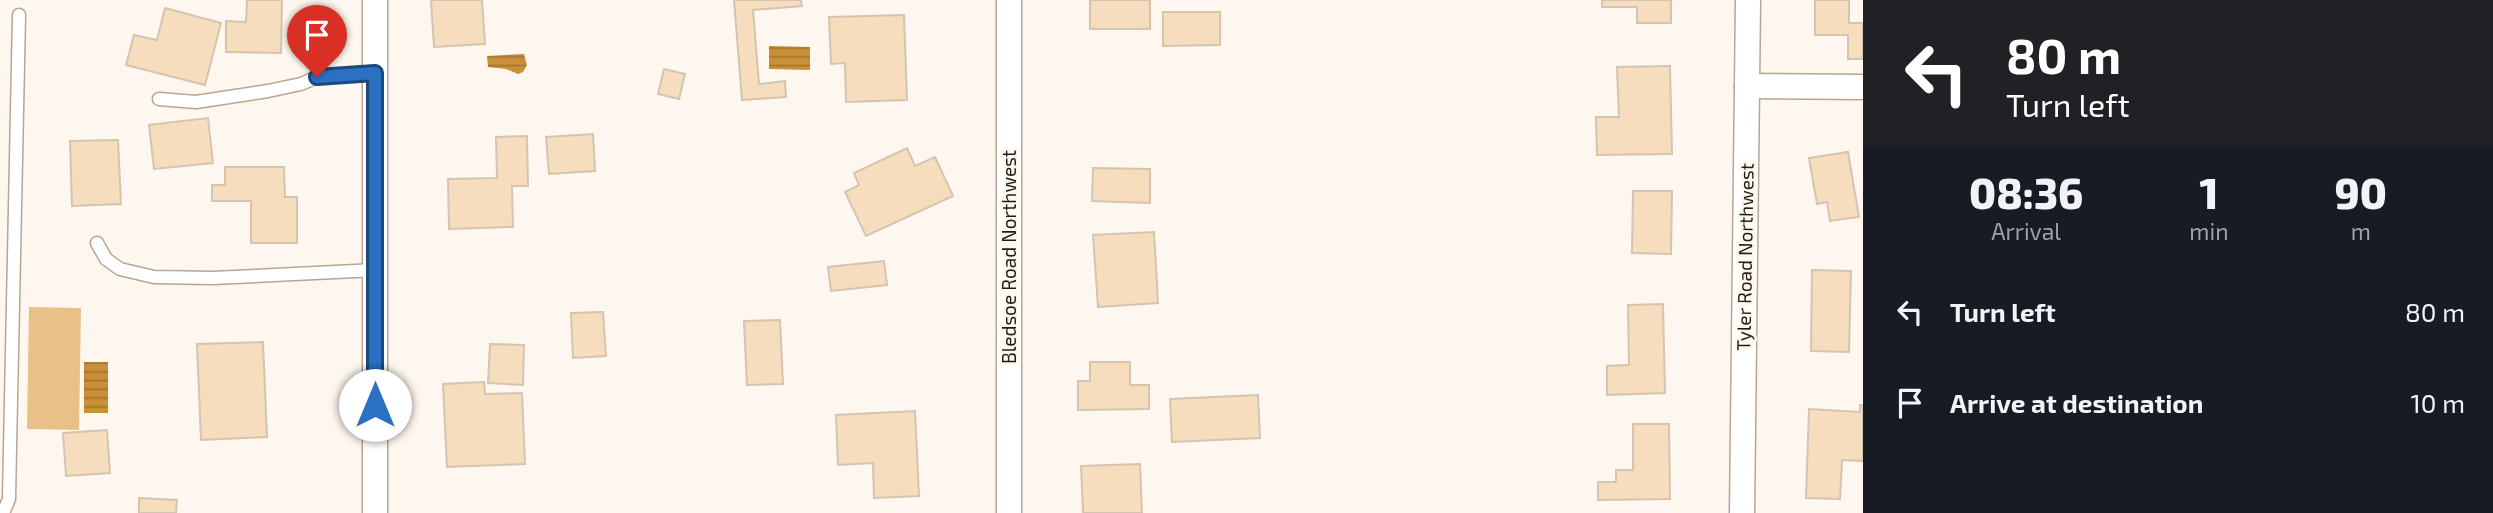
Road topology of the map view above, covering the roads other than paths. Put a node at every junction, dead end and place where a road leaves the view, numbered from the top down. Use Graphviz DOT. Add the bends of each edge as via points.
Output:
graph roads {
  1 [pos="375,0"];
  2 [pos="1009,0"];
  3 [pos="1748,0"];
  4 [pos="19,15"];
  5 [pos="375,73"];
  6 [pos="1747,86"];
  7 [pos="1863,87"];
  8 [pos="159,99"];
  9 [pos="97,243"];
  10 [pos="376,270"];
  11 [pos="3,513"];
  12 [pos="375,513"];
  13 [pos="1009,513"];
  14 [pos="1742,513"];
  1 -- 5 [label="street"];
  2 -- 13 [label="street, Bledsoe Road Northwest"];
  3 -- 6 [label="street, Tyler Road Northwest"];
  4 -- 11 [label="lane" via="9,499"];
  5 -- 8 [label="lane" via="325,76 196,102"];
  5 -- 10 [label="street"];
  6 -- 7 [label="street"];
  6 -- 14 [label="street, Tyler Road Northwest"];
  9 -- 10 [label="lane" via="106,260 120,269 154,277"];
  10 -- 12 [label="street"];
}
